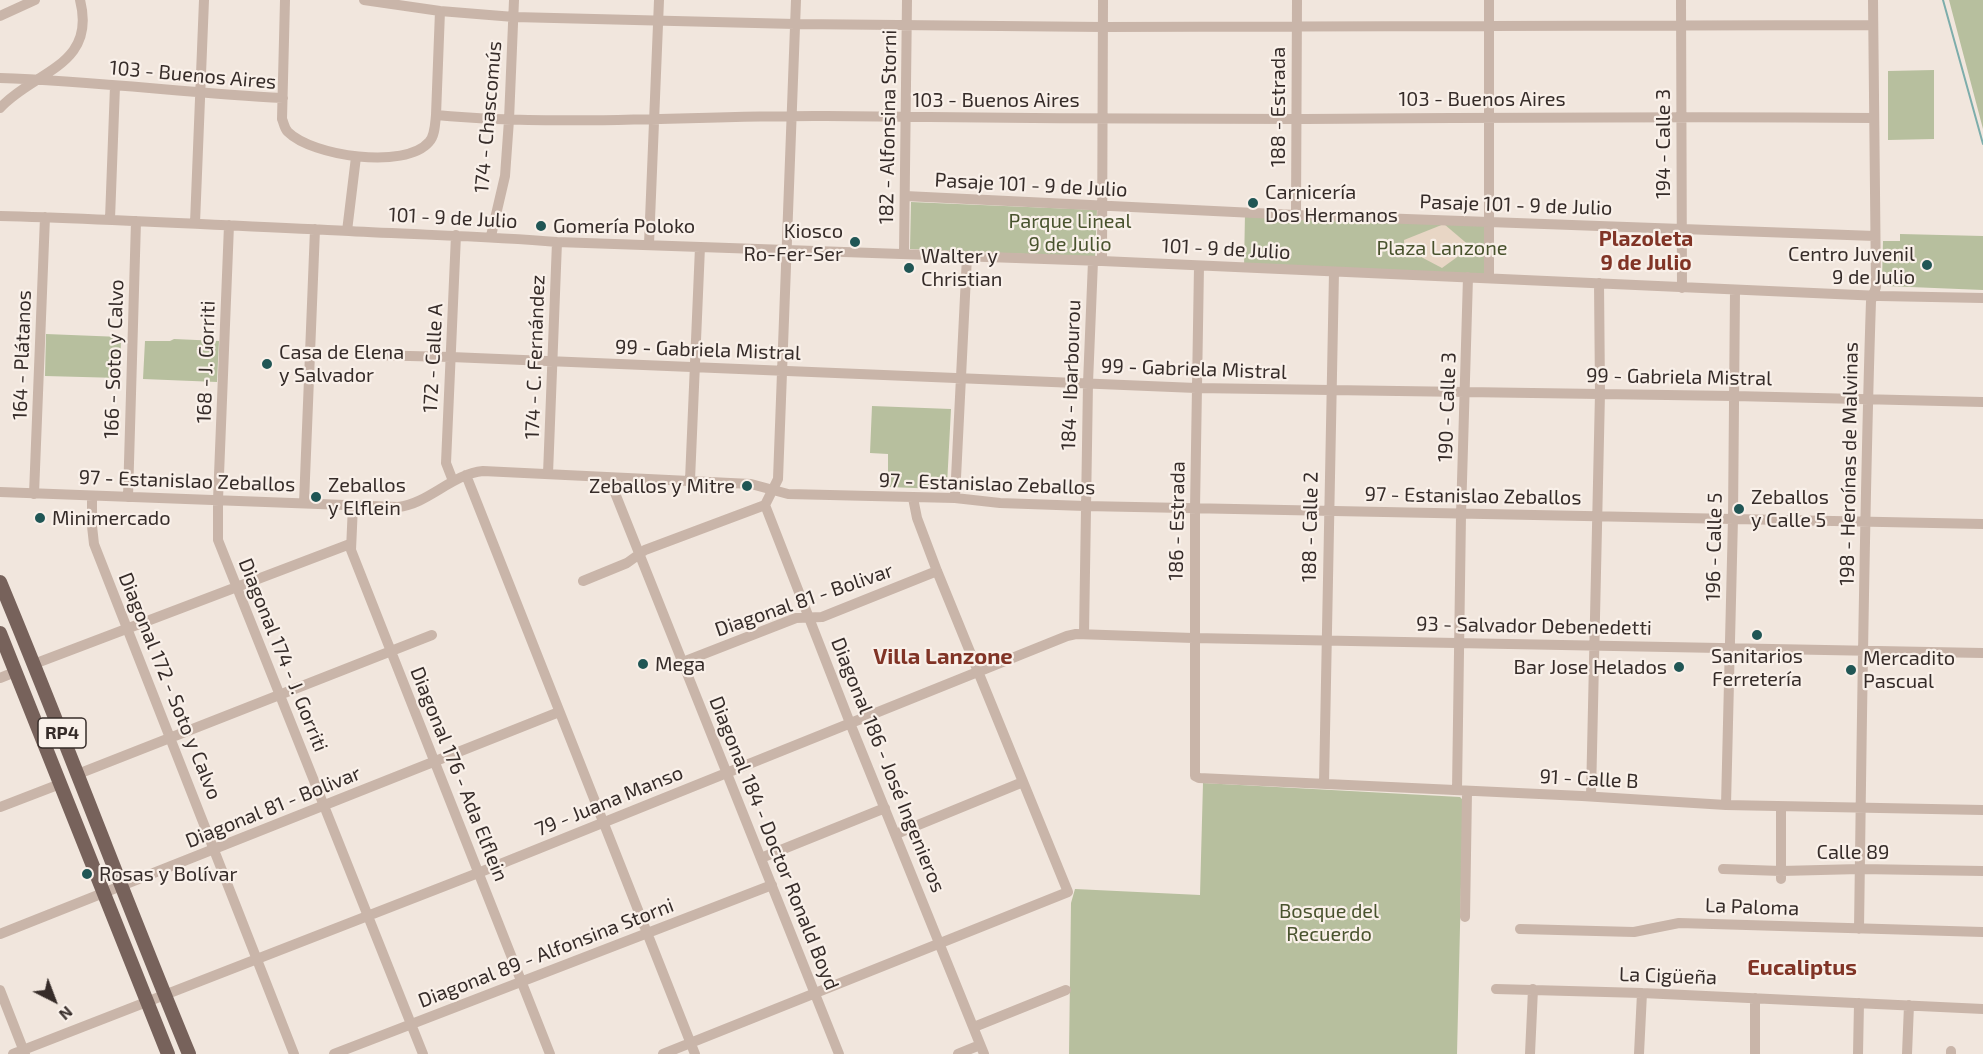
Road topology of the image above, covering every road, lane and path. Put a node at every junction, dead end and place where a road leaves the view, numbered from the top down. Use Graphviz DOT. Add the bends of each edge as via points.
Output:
graph roads {
  1 [pos="35,0"];
  2 [pos="81,0"];
  3 [pos="204,0"];
  4 [pos="285,0"];
  5 [pos="366,0"];
  6 [pos="514,0"];
  7 [pos="659,0"];
  8 [pos="796,0"];
  9 [pos="907,0"];
  10 [pos="1103,0"];
  11 [pos="1297,0"];
  12 [pos="1489,0"];
  13 [pos="1682,0"];
  14 [pos="1873,0"];
  15 [pos="440,11"];
  16 [pos="0,16"];
  17 [pos="514,17"];
  18 [pos="658,20"];
  19 [pos="795,24"];
  20 [pos="907,25"];
  21 [pos="1873,25"];
  22 [pos="1489,26"];
  23 [pos="1681,26"];
  24 [pos="1103,27"];
  25 [pos="1297,27"];
  26 [pos="0,78"];
  27 [pos="40,79"];
  28 [pos="115,86"];
  29 [pos="200,93"];
  30 [pos="282,98"];
  31 [pos="0,108"];
  32 [pos="436,116"];
  33 [pos="793,116"];
  34 [pos="1681,116"];
  35 [pos="907,117"];
  36 [pos="1488,117"];
  37 [pos="1103,118"];
  38 [pos="1873,118"];
  39 [pos="1296,119"];
  40 [pos="509,120"];
  41 [pos="654,120"];
  42 [pos="356,157"];
  43 [pos="905,196"];
  44 [pos="1102,206"];
  45 [pos="1296,215"];
  46 [pos="0,216"];
  47 [pos="45,217"];
  48 [pos="110,219"];
  49 [pos="136,221"];
  50 [pos="1489,222"];
  51 [pos="195,223"];
  52 [pos="229,225"];
  53 [pos="315,229"];
  54 [pos="1682,230"];
  55 [pos="347,231"];
  56 [pos="456,236"];
  57 [pos="491,236"];
  58 [pos="1875,236"];
  59 [pos="557,242"];
  60 [pos="649,244"];
  61 [pos="700,247"];
  62 [pos="788,251"];
  63 [pos="904,254"];
  64 [pos="967,256"];
  65 [pos="1097,261"];
  66 [pos="1199,266"];
  67 [pos="1334,272"];
  68 [pos="1468,277"];
  69 [pos="1489,278"];
  70 [pos="1599,283"];
  71 [pos="1682,288"];
  72 [pos="1735,290"];
  73 [pos="1872,296"];
  74 [pos="1983,298"];
  75 [pos="368,355"];
  76 [pos="451,357"];
  77 [pos="554,362"];
  78 [pos="694,368"];
  79 [pos="782,371"];
  80 [pos="961,378"];
  81 [pos="1088,383"];
  82 [pos="1196,388"];
  83 [pos="1331,390"];
  84 [pos="1466,391"];
  85 [pos="1600,393"];
  86 [pos="1734,396"];
  87 [pos="1868,400"];
  88 [pos="1983,402"];
  89 [pos="548,474"];
  90 [pos="466,475"];
  91 [pos="609,478"];
  92 [pos="690,480"];
  93 [pos="453,481"];
  94 [pos="774,490"];
  95 [pos="0,492"];
  96 [pos="34,494"];
  97 [pos="92,496"];
  98 [pos="128,497"];
  99 [pos="913,498"];
  100 [pos="955,498"];
  101 [pos="218,500"];
  102 [pos="304,503"];
  103 [pos="353,505"];
  104 [pos="765,505"];
  105 [pos="1085,506"];
  106 [pos="1195,508"];
  107 [pos="1328,511"];
  108 [pos="1461,515"];
  109 [pos="1597,517"];
  110 [pos="1733,518"];
  111 [pos="1865,522"];
  112 [pos="1983,524"];
  113 [pos="350,544"];
  114 [pos="640,554"];
  115 [pos="937,572"];
  116 [pos="583,581"];
  117 [pos="0,582"];
  118 [pos="237,587"];
  119 [pos="809,617"];
  120 [pos="128,629"];
  121 [pos="0,633"];
  122 [pos="1084,634"];
  123 [pos="432,635"];
  124 [pos="1194,638"];
  125 [pos="1326,640"];
  126 [pos="1459,643"];
  127 [pos="1594,645"];
  128 [pos="1729,647"];
  129 [pos="1862,650"];
  130 [pos="391,652"];
  131 [pos="1983,653"];
  132 [pos="683,662"];
  133 [pos="34,664"];
  134 [pos="15,672"];
  135 [pos="979,672"];
  136 [pos="0,678"];
  137 [pos="280,696"];
  138 [pos="559,712"];
  139 [pos="850,723"];
  140 [pos="171,737"];
  141 [pos="434,762"];
  142 [pos="727,772"];
  143 [pos="78,774"];
  144 [pos="1195,776"];
  145 [pos="1023,782"];
  146 [pos="1324,783"];
  147 [pos="60,784"];
  148 [pos="1462,791"];
  149 [pos="1591,796"];
  150 [pos="1726,805"];
  151 [pos="0,807"];
  152 [pos="324,807"];
  153 [pos="1781,807"];
  154 [pos="885,808"];
  155 [pos="1862,808"];
  156 [pos="1983,810"];
  157 [pos="603,822"];
  158 [pos="896,834"];
  159 [pos="215,850"];
  160 [pos="761,858"];
  161 [pos="1860,868"];
  162 [pos="1723,869"];
  163 [pos="1983,871"];
  164 [pos="478,873"];
  165 [pos="1781,875"];
  166 [pos="120,885"];
  167 [pos="772,885"];
  168 [pos="102,892"];
  169 [pos="366,916"];
  170 [pos="1465,916"];
  171 [pos="1520,929"];
  172 [pos="1859,929"];
  173 [pos="1983,932"];
  174 [pos="647,933"];
  175 [pos="0,934"];
  176 [pos="941,944"];
  177 [pos="257,958"];
  178 [pos="522,983"];
  179 [pos="1496,989"];
  180 [pos="0,990"];
  181 [pos="1066,990"];
  182 [pos="1533,990"];
  183 [pos="1642,993"];
  184 [pos="815,994"];
  185 [pos="164,995"];
  186 [pos="1755,998"];
  187 [pos="147,1002"];
  188 [pos="1860,1004"];
  189 [pos="1909,1005"];
  190 [pos="1983,1009"];
  191 [pos="411,1025"];
  192 [pos="974,1027"];
  193 [pos="693,1049"];
  194 [pos="982,1050"];
  195 [pos="21,1053"];
  196 [pos="168,1054"];
  197 [pos="189,1054"];
  198 [pos="294,1054"];
  199 [pos="334,1054"];
  200 [pos="423,1054"];
  201 [pos="550,1054"];
  202 [pos="663,1054"];
  203 [pos="839,1054"];
  204 [pos="958,1054"];
  205 [pos="1530,1054"];
  206 [pos="1639,1054"];
  207 [pos="1755,1054"];
  208 [pos="1858,1054"];
  209 [pos="1907,1054"];
  1 -- 16 [label="street"];
  2 -- 27 [label="street" via="83,26 76,47 57,69"];
  3 -- 29 [label="street"];
  4 -- 30 [label="street"];
  5 -- 15 [label="street"];
  6 -- 17 [label="street, 174 - Chascomús"];
  7 -- 18 [label="street"];
  8 -- 19 [label="street"];
  9 -- 20 [label="street, 182 - Alfonsina Storni"];
  10 -- 24 [label="street, 184 - Ibarbourou"];
  11 -- 25 [label="street, 188 - Estrada"];
  12 -- 22 [label="street"];
  13 -- 23 [label="street, 194 - Calle 3"];
  14 -- 21 [label="street, 198 - Heroínas de Malvinas"];
  15 -- 17 [label="street"];
  15 -- 32 [label="street"];
  17 -- 18 [label="street"];
  17 -- 40 [label="street, 174 - Chascomús"];
  18 -- 19 [label="street"];
  18 -- 41 [label="street"];
  19 -- 20 [label="street"];
  19 -- 33 [label="street"];
  20 -- 24 [label="street"];
  20 -- 35 [label="street, 182 - Alfonsina Storni"];
  21 -- 23 [label="street"];
  21 -- 38 [label="street, 198 - Heroínas de Malvinas"];
  22 -- 23 [label="street"];
  22 -- 25 [label="street"];
  22 -- 36 [label="street"];
  23 -- 34 [label="street, 194 - Calle 3"];
  24 -- 25 [label="street"];
  24 -- 37 [label="street, 184 - Ibarbourou"];
  25 -- 39 [label="street, 188 - Estrada"];
  26 -- 27 [label="street, 103 - Buenos Aires"];
  27 -- 28 [label="street, 103 - Buenos Aires"];
  27 -- 31 [label="street"];
  28 -- 29 [label="street, 103 - Buenos Aires"];
  28 -- 48 [label="street"];
  29 -- 30 [label="street, 103 - Buenos Aires"];
  29 -- 51 [label="street"];
  30 -- 42 [label="street, 103 - Buenos Aires" via="282,119 289,133"];
  32 -- 40 [label="street, 103 - Buenos Aires"];
  32 -- 42 [label="street, 103 - Buenos Aires" via="432,139 416,152"];
  33 -- 35 [label="street, 103 - Buenos Aires"];
  33 -- 41 [label="street, 103 - Buenos Aires"];
  33 -- 62 [label="street"];
  34 -- 36 [label="street, 103 - Buenos Aires"];
  34 -- 38 [label="street, 103 - Buenos Aires"];
  34 -- 54 [label="street, 194 - Calle 3"];
  35 -- 37 [label="street, 103 - Buenos Aires"];
  35 -- 43 [label="street, 182 - Alfonsina Storni"];
  36 -- 39 [label="street, 103 - Buenos Aires"];
  36 -- 50 [label="street"];
  37 -- 39 [label="street, 103 - Buenos Aires"];
  37 -- 44 [label="street, 184 - Ibarbourou"];
  38 -- 58 [label="street, 198 - Heroínas de Malvinas"];
  39 -- 45 [label="street, 188 - Estrada"];
  40 -- 41 [label="street, 103 - Buenos Aires"];
  40 -- 57 [label="street, 174 - Chascomús" via="503,186"];
  41 -- 60 [label="street"];
  42 -- 55 [label="street"];
  43 -- 44 [label="street, Pasaje 101 - 9 de Julio"];
  43 -- 63 [label="street, 182 - Alfonsina Storni"];
  44 -- 45 [label="street, Pasaje 101 - 9 de Julio"];
  44 -- 65 [label="street, 184 - Ibarbourou"];
  45 -- 50 [label="street, Pasaje 101 - 9 de Julio"];
  46 -- 47 [label="street, 101 - 9 de Julio"];
  47 -- 48 [label="street, 101 - 9 de Julio"];
  47 -- 96 [label="street, 164 - Plátanos"];
  48 -- 49 [label="street, 101 - 9 de Julio"];
  49 -- 51 [label="street, 101 - 9 de Julio"];
  49 -- 98 [label="street, 166 - Soto y Calvo"];
  50 -- 54 [label="street, Pasaje 101 - 9 de Julio"];
  50 -- 69 [label="street"];
  51 -- 52 [label="street, 101 - 9 de Julio"];
  52 -- 53 [label="street, 101 - 9 de Julio"];
  52 -- 101 [label="street, 168 - J. Gorriti"];
  53 -- 55 [label="street, 101 - 9 de Julio"];
  53 -- 102 [label="street"];
  54 -- 58 [label="street, Pasaje 101 - 9 de Julio"];
  54 -- 71 [label="street, 194 - Calle 3"];
  55 -- 56 [label="street, 101 - 9 de Julio"];
  56 -- 57 [label="street, 101 - 9 de Julio"];
  56 -- 76 [label="street, 172 - Calle A"];
  57 -- 59 [label="street, 101 - 9 de Julio"];
  58 -- 73 [label="street, 198 - Heroínas de Malvinas" via="1876,287"];
  59 -- 60 [label="street, 101 - 9 de Julio"];
  59 -- 77 [label="street, 174 - C. Fernández"];
  60 -- 61 [label="street, 101 - 9 de Julio"];
  61 -- 62 [label="street, 101 - 9 de Julio"];
  61 -- 78 [label="street"];
  62 -- 63 [label="street, 101 - 9 de Julio"];
  62 -- 79 [label="street"];
  63 -- 64 [label="street, 101 - 9 de Julio"];
  64 -- 65 [label="street, 101 - 9 de Julio"];
  64 -- 80 [label="street"];
  65 -- 66 [label="street, 101 - 9 de Julio"];
  65 -- 81 [label="street, 184 - Ibarbourou"];
  66 -- 67 [label="street, 101 - 9 de Julio"];
  66 -- 82 [label="street, 186 - Estrada"];
  67 -- 68 [label="street, 101 - 9 de Julio"];
  67 -- 83 [label="street, 188 - Calle 2"];
  68 -- 69 [label="street, 101 - 9 de Julio"];
  68 -- 84 [label="street, 190 - Calle 3"];
  69 -- 70 [label="street, 101 - 9 de Julio"];
  70 -- 71 [label="street, 101 - 9 de Julio"];
  70 -- 85 [label="street"];
  71 -- 72 [label="street, 101 - 9 de Julio"];
  72 -- 73 [label="street, 101 - 9 de Julio"];
  72 -- 86 [label="street, 196 - Calle 5"];
  73 -- 74 [label="street, 101 - 9 de Julio"];
  73 -- 87 [label="street, 198 - Heroínas de Malvinas"];
  75 -- 76 [label="street, 99 - Gabriela Mistral"];
  76 -- 77 [label="street, 99 - Gabriela Mistral"];
  76 -- 93 [label="street, 172 - Calle A" via="446,463"];
  77 -- 78 [label="street, 99 - Gabriela Mistral"];
  77 -- 89 [label="street, 174 - C. Fernández"];
  78 -- 79 [label="street, 99 - Gabriela Mistral"];
  78 -- 92 [label="street"];
  79 -- 80 [label="street, 99 - Gabriela Mistral"];
  79 -- 94 [label="street" via="778,479"];
  80 -- 81 [label="street, 99 - Gabriela Mistral"];
  80 -- 100 [label="street"];
  81 -- 82 [label="street, 99 - Gabriela Mistral"];
  81 -- 105 [label="street, 184 - Ibarbourou"];
  82 -- 83 [label="street, 99 - Gabriela Mistral"];
  82 -- 106 [label="street, 186 - Estrada"];
  83 -- 84 [label="street, 99 - Gabriela Mistral"];
  83 -- 107 [label="street, 188 - Calle 2"];
  84 -- 85 [label="street, 99 - Gabriela Mistral"];
  84 -- 108 [label="street, 190 - Calle 3"];
  85 -- 86 [label="street, 99 - Gabriela Mistral"];
  85 -- 109 [label="street"];
  86 -- 87 [label="street, 99 - Gabriela Mistral"];
  86 -- 110 [label="street, 196 - Calle 5"];
  87 -- 88 [label="street, 99 - Gabriela Mistral"];
  87 -- 111 [label="street, 198 - Heroínas de Malvinas"];
  89 -- 90 [label="street, 97 - Estanislao Zeballos" via="483,471"];
  89 -- 91 [label="street, 97 - Estanislao Zeballos"];
  90 -- 93 [label="street, 97 - Estanislao Zeballos"];
  90 -- 138 [label="street"];
  91 -- 92 [label="street, 97 - Estanislao Zeballos"];
  91 -- 114 [label="street, Diagonal 184 - Doctor Ronald Boyd"];
  92 -- 94 [label="street, 97 - Estanislao Zeballos" via="751,484"];
  93 -- 103 [label="street, 97 - Estanislao Zeballos" via="405,506"];
  94 -- 99 [label="street, 97 - Estanislao Zeballos" via="788,494"];
  94 -- 104 [label="street"];
  95 -- 96 [label="street, 97 - Estanislao Zeballos"];
  96 -- 97 [label="street, 97 - Estanislao Zeballos"];
  97 -- 98 [label="street, 97 - Estanislao Zeballos"];
  97 -- 120 [label="street, Diagonal 172 - Soto y Calvo" via="94,544"];
  98 -- 101 [label="street, 97 - Estanislao Zeballos"];
  99 -- 100 [label="street, 97 - Estanislao Zeballos"];
  99 -- 115 [label="street"];
  100 -- 105 [label="street, 97 - Estanislao Zeballos"];
  101 -- 102 [label="street, 97 - Estanislao Zeballos"];
  101 -- 118 [label="street, Diagonal 174 - J. Gorriti" via="218,540"];
  102 -- 103 [label="street, 97 - Estanislao Zeballos"];
  103 -- 113 [label="street, Diagonal 176 - Ada Elflein"];
  104 -- 114 [label="street"];
  104 -- 119 [label="street, Diagonal 186 - José Ingenieros"];
  105 -- 106 [label="street, 97 - Estanislao Zeballos"];
  105 -- 122 [label="street, 184 - Ibarbourou"];
  106 -- 107 [label="street, 97 - Estanislao Zeballos"];
  106 -- 124 [label="street, 186 - Estrada"];
  107 -- 108 [label="street, 97 - Estanislao Zeballos"];
  107 -- 125 [label="street, 188 - Calle 2"];
  108 -- 109 [label="street, 97 - Estanislao Zeballos"];
  108 -- 126 [label="street, 190 - Calle 3"];
  109 -- 110 [label="street, 97 - Estanislao Zeballos"];
  109 -- 127 [label="street"];
  110 -- 111 [label="street, 97 - Estanislao Zeballos"];
  110 -- 128 [label="street, 196 - Calle 5"];
  111 -- 112 [label="street, 97 - Estanislao Zeballos"];
  111 -- 129 [label="street, 198 - Heroínas de Malvinas"];
  113 -- 118 [label="street"];
  113 -- 130 [label="street, Diagonal 176 - Ada Elflein"];
  114 -- 116 [label="street"];
  114 -- 132 [label="street, Diagonal 184 - Doctor Ronald Boyd"];
  115 -- 119 [label="street, Diagonal 81 - Bolivar" via="822,617"];
  115 -- 135 [label="street"];
  117 -- 133 [label="main road, RP4"];
  118 -- 120 [label="street"];
  118 -- 137 [label="street, Diagonal 174 - J. Gorriti"];
  119 -- 132 [label="street, Diagonal 81 - Bolivar" via="796,618"];
  119 -- 139 [label="street, Diagonal 186 - José Ingenieros"];
  120 -- 133 [label="street"];
  120 -- 140 [label="street, Diagonal 172 - Soto y Calvo"];
  121 -- 134 [label="main road, RP4"];
  122 -- 124 [label="street, 93 - Salvador Debenedetti"];
  122 -- 135 [label="street, 79 - Juana Manso" via="1067,636"];
  123 -- 130 [label="street"];
  124 -- 125 [label="street, 93 - Salvador Debenedetti"];
  124 -- 144 [label="street, 186 - Estrada"];
  125 -- 126 [label="street, 93 - Salvador Debenedetti"];
  125 -- 146 [label="street, 188 - Calle 2"];
  126 -- 127 [label="street, 93 - Salvador Debenedetti"];
  126 -- 148 [label="street, 190 - Calle 3"];
  127 -- 128 [label="street, 93 - Salvador Debenedetti"];
  127 -- 149 [label="street"];
  128 -- 129 [label="street, 93 - Salvador Debenedetti"];
  128 -- 150 [label="street, 196 - Calle 5"];
  129 -- 131 [label="street, 93 - Salvador Debenedetti"];
  129 -- 155 [label="street, 198 - Heroínas de Malvinas"];
  130 -- 137 [label="street"];
  130 -- 141 [label="street, Diagonal 176 - Ada Elflein"];
  132 -- 142 [label="street, Diagonal 184 - Doctor Ronald Boyd"];
  133 -- 143 [label="main road, RP4"];
  134 -- 136 [label="street"];
  134 -- 147 [label="main road, RP4"];
  135 -- 139 [label="street, 79 - Juana Manso"];
  135 -- 145 [label="street"];
  137 -- 140 [label="street"];
  137 -- 152 [label="street, Diagonal 174 - J. Gorriti"];
  138 -- 141 [label="street, Diagonal 81 - Bolivar"];
  138 -- 157 [label="street"];
  139 -- 142 [label="street, 79 - Juana Manso"];
  139 -- 154 [label="street, Diagonal 186 - José Ingenieros"];
  140 -- 143 [label="street"];
  140 -- 159 [label="street, Diagonal 172 - Soto y Calvo"];
  141 -- 152 [label="street, Diagonal 81 - Bolivar"];
  141 -- 164 [label="street, Diagonal 176 - Ada Elflein"];
  142 -- 157 [label="street, 79 - Juana Manso"];
  142 -- 160 [label="street, Diagonal 184 - Doctor Ronald Boyd"];
  143 -- 166 [label="main road, RP4"];
  144 -- 146 [label="street, 91 - Calle B"];
  145 -- 158 [label="street"];
  145 -- 176 [label="street" via="1068,892"];
  146 -- 148 [label="street, 91 - Calle B"];
  147 -- 151 [label="street"];
  147 -- 168 [label="main road, RP4"];
  148 -- 149 [label="street, 91 - Calle B"];
  148 -- 170 [label="street, 190 - Calle 3"];
  149 -- 150 [label="street, 91 - Calle B"];
  150 -- 153 [label="street, 91 - Calle B"];
  152 -- 159 [label="street, Diagonal 81 - Bolivar"];
  152 -- 169 [label="street, Diagonal 174 - J. Gorriti"];
  153 -- 155 [label="street, 91 - Calle B"];
  153 -- 165 [label="street"];
  154 -- 158 [label="street, Diagonal 186 - José Ingenieros"];
  154 -- 160 [label="street"];
  155 -- 156 [label="street, 91 - Calle B"];
  155 -- 161 [label="street, 198 - Heroínas de Malvinas"];
  157 -- 164 [label="street, 79 - Juana Manso"];
  157 -- 174 [label="street"];
  158 -- 176 [label="street, Diagonal 186 - José Ingenieros"];
  159 -- 166 [label="street, Diagonal 81 - Bolivar"];
  159 -- 177 [label="street, Diagonal 172 - Soto y Calvo"];
  160 -- 167 [label="street, Diagonal 184 - Doctor Ronald Boyd"];
  161 -- 163 [label="street, Calle 89"];
  161 -- 165 [label="street, Calle 89"];
  161 -- 172 [label="street, 198 - Heroínas de Malvinas"];
  162 -- 165 [label="street, Calle 89"];
  164 -- 169 [label="street, 79 - Juana Manso"];
  164 -- 178 [label="street, Diagonal 176 - Ada Elflein"];
  166 -- 168 [label="street, Diagonal 81 - Bolivar"];
  166 -- 185 [label="main road, RP4"];
  167 -- 174 [label="street, Diagonal 89 - Alfonsina Storni"];
  167 -- 184 [label="street, Diagonal 184 - Doctor Ronald Boyd"];
  168 -- 175 [label="street, Diagonal 81 - Bolivar"];
  168 -- 187 [label="main road, RP4"];
  169 -- 177 [label="street, 79 - Juana Manso"];
  169 -- 191 [label="street, Diagonal 174 - J. Gorriti"];
  171 -- 172 [label="street, La Paloma" via="1634,932 1679,923"];
  172 -- 173 [label="street, La Paloma"];
  174 -- 178 [label="street, Diagonal 89 - Alfonsina Storni"];
  174 -- 193 [label="street"];
  176 -- 184 [label="street"];
  176 -- 192 [label="street, Diagonal 186 - José Ingenieros"];
  177 -- 185 [label="street, 79 - Juana Manso"];
  177 -- 198 [label="street, Diagonal 172 - Soto y Calvo"];
  178 -- 191 [label="street, Diagonal 89 - Alfonsina Storni"];
  178 -- 201 [label="street, Diagonal 176 - Ada Elflein"];
  179 -- 182 [label="street, La Cigüeña"];
  180 -- 195 [label="street"];
  181 -- 192 [label="street"];
  182 -- 183 [label="street, La Cigüeña"];
  182 -- 205 [label="street"];
  183 -- 186 [label="street, La Cigüeña"];
  183 -- 206 [label="street"];
  184 -- 193 [label="street"];
  184 -- 203 [label="street, Diagonal 184 - Doctor Ronald Boyd"];
  185 -- 187 [label="street, 79 - Juana Manso"];
  185 -- 197 [label="main road, RP4"];
  186 -- 188 [label="street, La Cigüeña"];
  186 -- 207 [label="street"];
  187 -- 195 [label="street, 79 - Juana Manso"];
  187 -- 196 [label="main road, RP4"];
  188 -- 189 [label="street, La Cigüeña"];
  188 -- 208 [label="street"];
  189 -- 190 [label="street, La Cigüeña"];
  189 -- 209 [label="street"];
  191 -- 199 [label="street, Diagonal 89 - Alfonsina Storni"];
  191 -- 200 [label="street, Diagonal 174 - J. Gorriti"];
  192 -- 194 [label="street, Diagonal 186 - José Ingenieros"];
  193 -- 202 [label="street"];
  194 -- 204 [label="street"];
}
